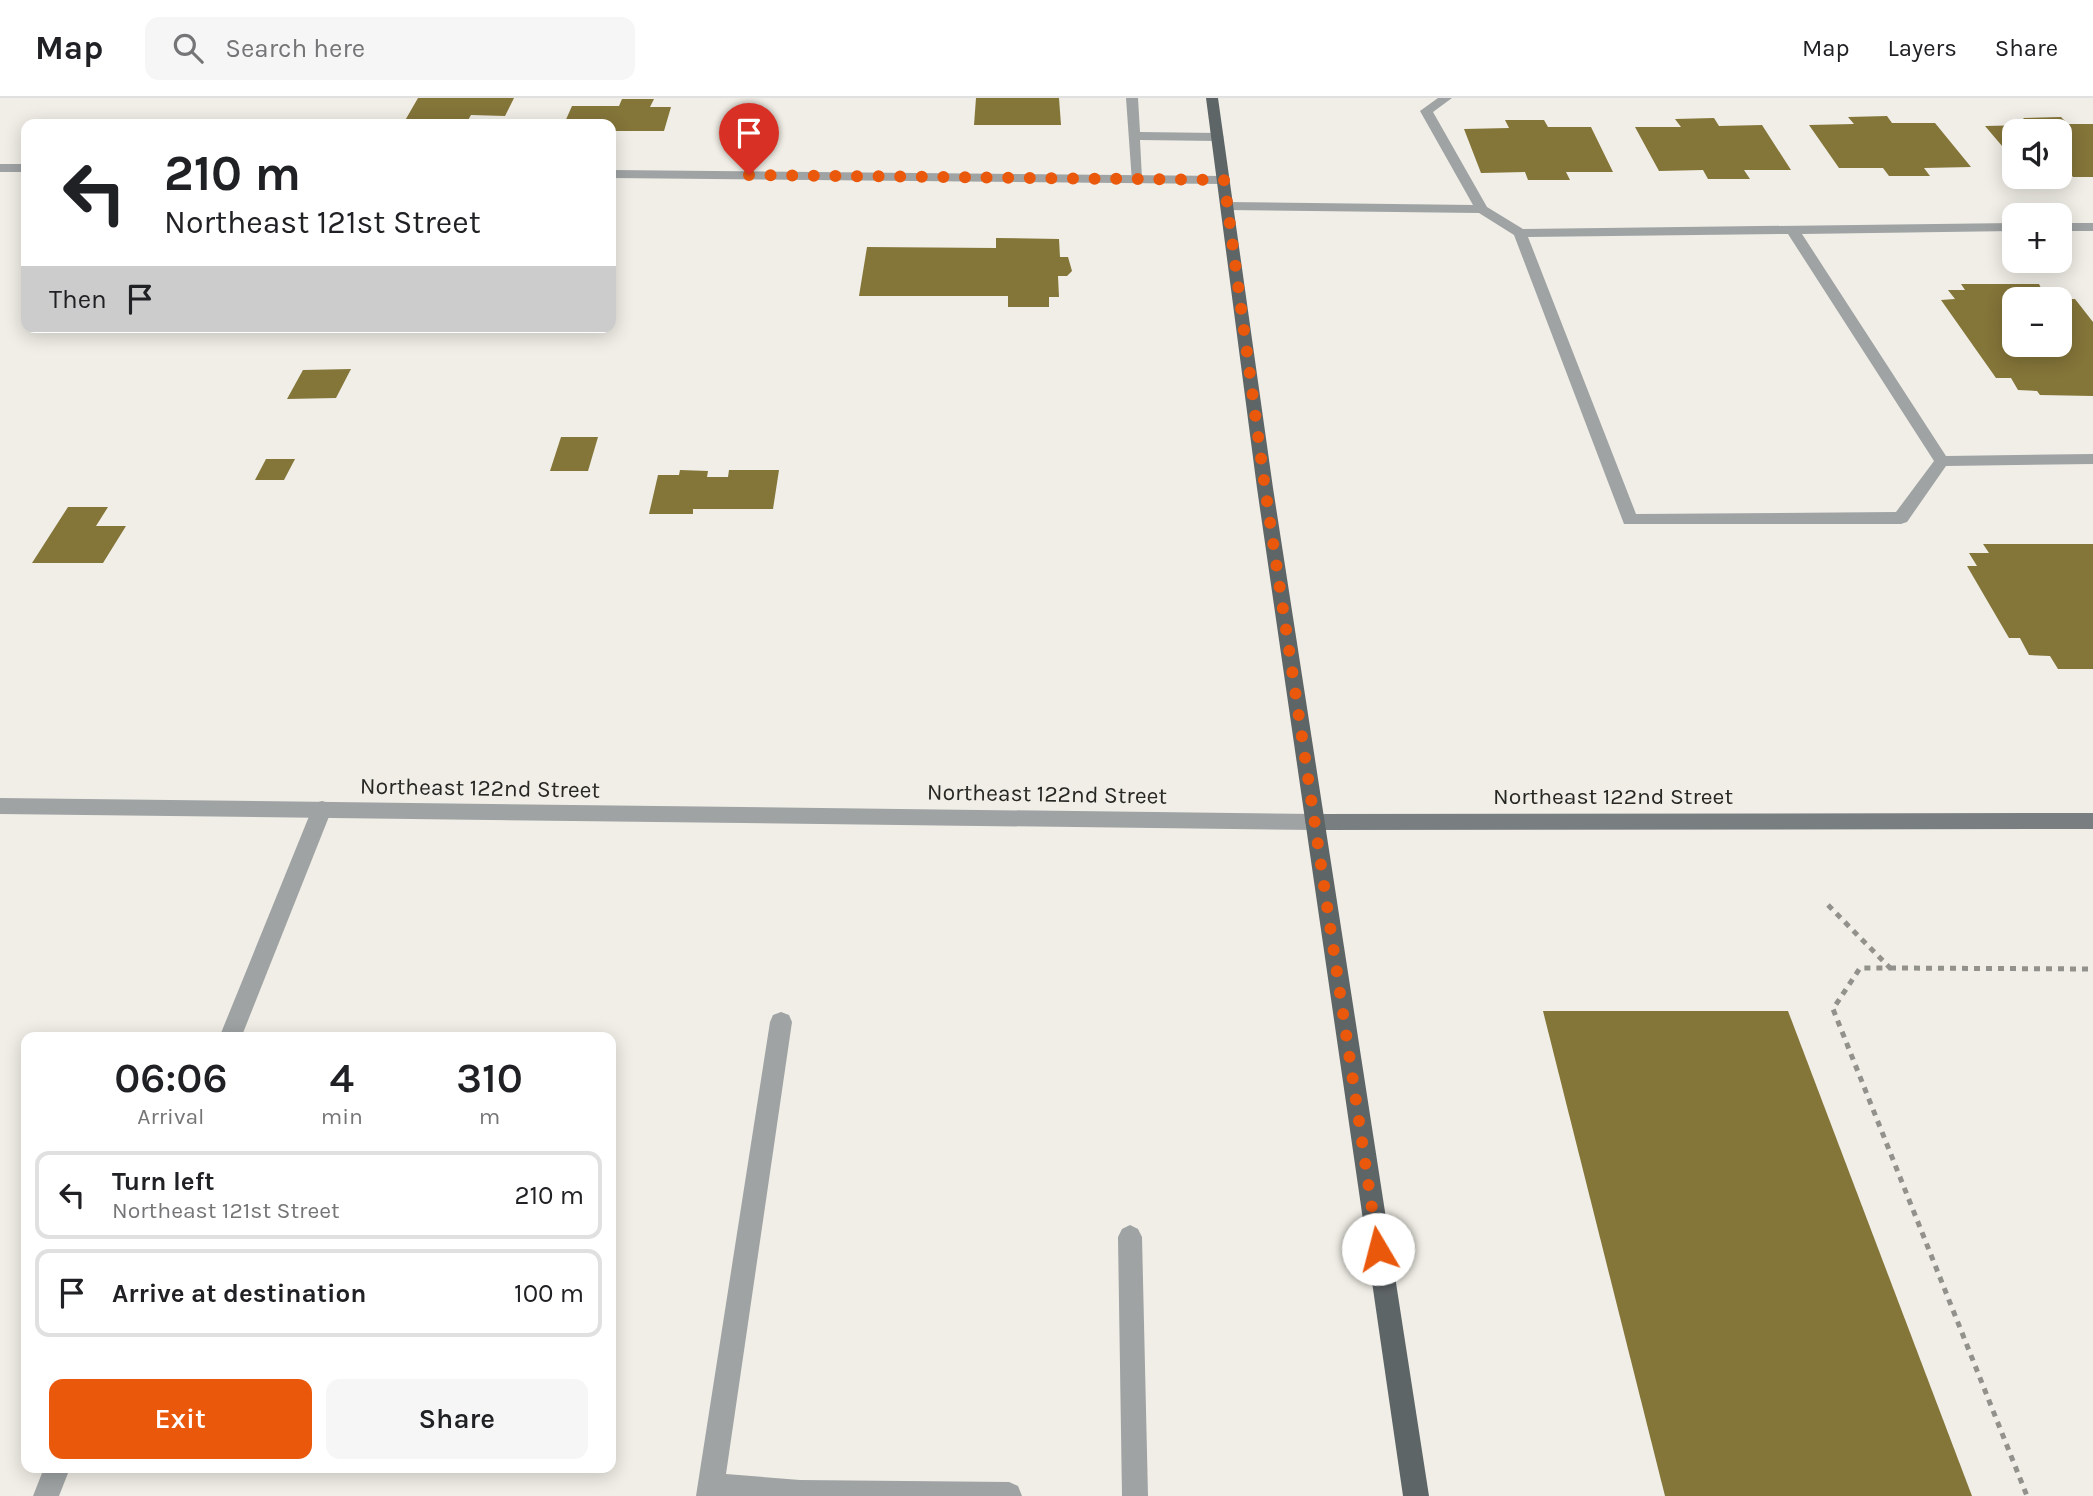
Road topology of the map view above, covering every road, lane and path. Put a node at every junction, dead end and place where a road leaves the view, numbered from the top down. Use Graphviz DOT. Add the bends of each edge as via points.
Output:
graph roads {
  1 [pos="1132,98"];
  2 [pos="1212,98"];
  3 [pos="1446,98"];
  4 [pos="1134,136"];
  5 [pos="1218,137"];
  6 [pos="0,168"];
  7 [pos="21,168"];
  8 [pos="616,174"];
  9 [pos="1136,179"];
  10 [pos="1224,180"];
  11 [pos="1226,206"];
  12 [pos="1482,209"];
  13 [pos="2072,227"];
  14 [pos="2093,227"];
  15 [pos="2002,228"];
  16 [pos="1792,229"];
  17 [pos="1520,233"];
  18 [pos="2093,458"];
  19 [pos="1942,461"];
  20 [pos="0,806"];
  21 [pos="322,809"];
  22 [pos="2093,821"];
  23 [pos="1315,822"];
  24 [pos="1828,905"];
  25 [pos="1890,968"];
  26 [pos="2093,969"];
  27 [pos="781,1022"];
  28 [pos="232,1032"];
  29 [pos="1130,1237"];
  30 [pos="55,1473"];
  31 [pos="710,1491"];
  32 [pos="1009,1495"];
  33 [pos="46,1496"];
  34 [pos="1135,1496"];
  35 [pos="1416,1496"];
  36 [pos="2027,1496"];
  1 -- 4 [label="street"];
  2 -- 5 [label="main road"];
  3 -- 12 [label="street" via="1426,111"];
  4 -- 5 [label="street"];
  4 -- 9 [label="street"];
  5 -- 10 [label="main road"];
  6 -- 7 [label="street"];
  8 -- 9 [label="street"];
  9 -- 10 [label="street"];
  10 -- 11 [label="main road"];
  11 -- 12 [label="street"];
  11 -- 23 [label="main road"];
  12 -- 17 [label="street"];
  13 -- 14 [label="street"];
  15 -- 16 [label="street"];
  16 -- 17 [label="street"];
  16 -- 19 [label="street"];
  17 -- 19 [label="street" via="1630,520 1901,517"];
  18 -- 19 [label="street"];
  20 -- 21 [label="street, Northeast 122nd Street"];
  21 -- 23 [label="street, Northeast 122nd Street"];
  21 -- 28 [label="street"];
  22 -- 23 [label="main road, Northeast 122nd Street"];
  23 -- 35 [label="main road"];
  24 -- 25 [label="path"];
  25 -- 26 [label="path"];
  25 -- 36 [label="path" via="1860,968 1833,1009"];
  27 -- 31 [label="street"];
  29 -- 34 [label="street"];
  30 -- 33 [label="street"];
  31 -- 32 [label="street"];
}
